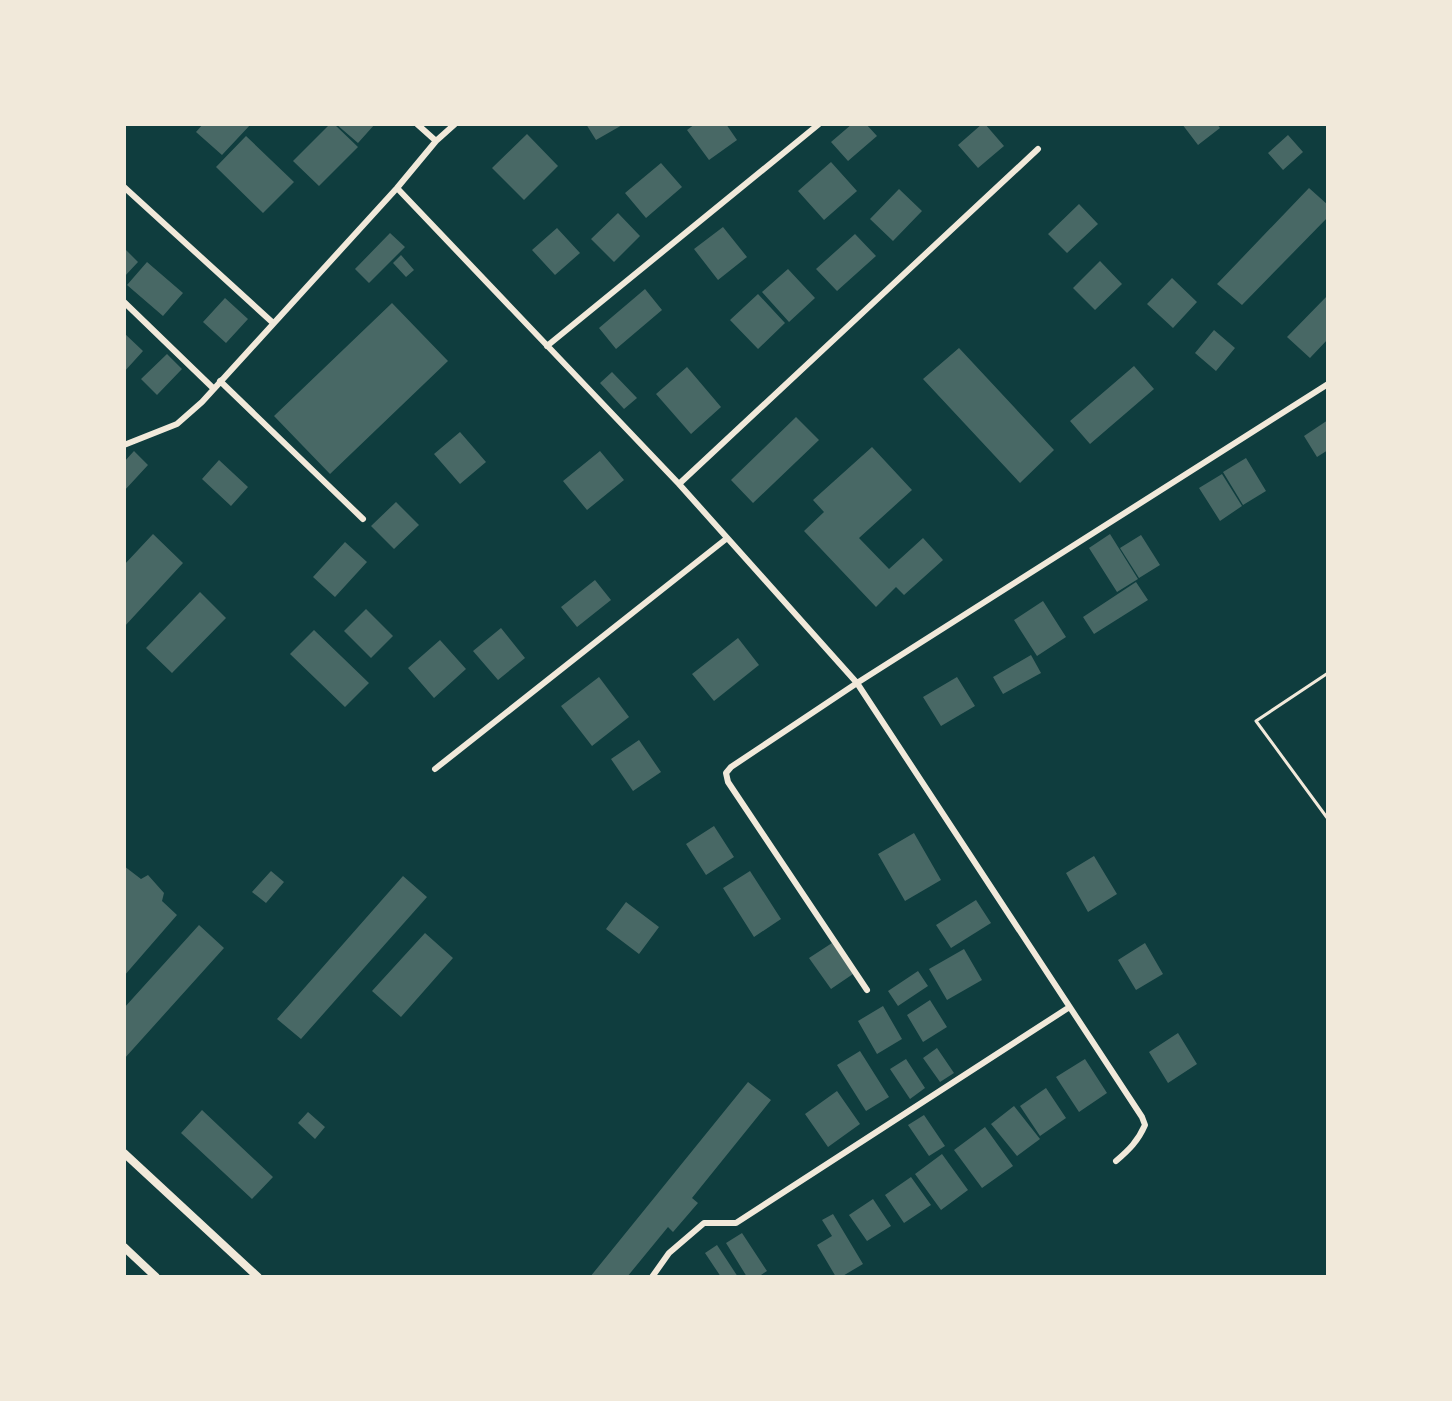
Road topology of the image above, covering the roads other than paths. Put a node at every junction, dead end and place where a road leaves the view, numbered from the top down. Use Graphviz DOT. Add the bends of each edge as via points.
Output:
graph roads {
  1 [pos="417,124"];
  2 [pos="455,124"];
  3 [pos="819,124"];
  4 [pos="436,141"];
  5 [pos="1038,149"];
  6 [pos="124,187"];
  7 [pos="397,188"];
  8 [pos="124,302"];
  9 [pos="272,322"];
  10 [pos="547,346"];
  11 [pos="220,381"];
  12 [pos="1328,384"];
  13 [pos="214,389"];
  14 [pos="124,445"];
  15 [pos="679,484"];
  16 [pos="363,519"];
  17 [pos="726,539"];
  18 [pos="1328,673"];
  19 [pos="857,683"];
  20 [pos="435,769"];
  21 [pos="1328,819"];
  22 [pos="867,990"];
  23 [pos="1068,1008"];
  24 [pos="124,1153"];
  25 [pos="1116,1161"];
  26 [pos="124,1247"];
  27 [pos="156,1277"];
  28 [pos="258,1277"];
  29 [pos="652,1277"];
  1 -- 4 [label="street"];
  2 -- 4 [label="street"];
  3 -- 10 [label="street"];
  4 -- 7 [label="street"];
  5 -- 15 [label="street"];
  6 -- 9 [label="street"];
  7 -- 9 [label="street"];
  7 -- 10 [label="street"];
  8 -- 13 [label="street"];
  9 -- 11 [label="street"];
  10 -- 15 [label="street"];
  11 -- 13 [label="street"];
  11 -- 16 [label="street"];
  12 -- 19 [label="street"];
  13 -- 14 [label="street" via="177,424"];
  15 -- 17 [label="street"];
  17 -- 19 [label="street"];
  17 -- 20 [label="street"];
  18 -- 21 [label="lane" via="1256,721"];
  19 -- 22 [label="street" via="726,773"];
  19 -- 23 [label="street"];
  23 -- 25 [label="street" via="1145,1125"];
  23 -- 29 [label="street" via="736,1223 704,1223 669,1253"];
  24 -- 28 [label="street"];
  26 -- 27 [label="street"];
}
